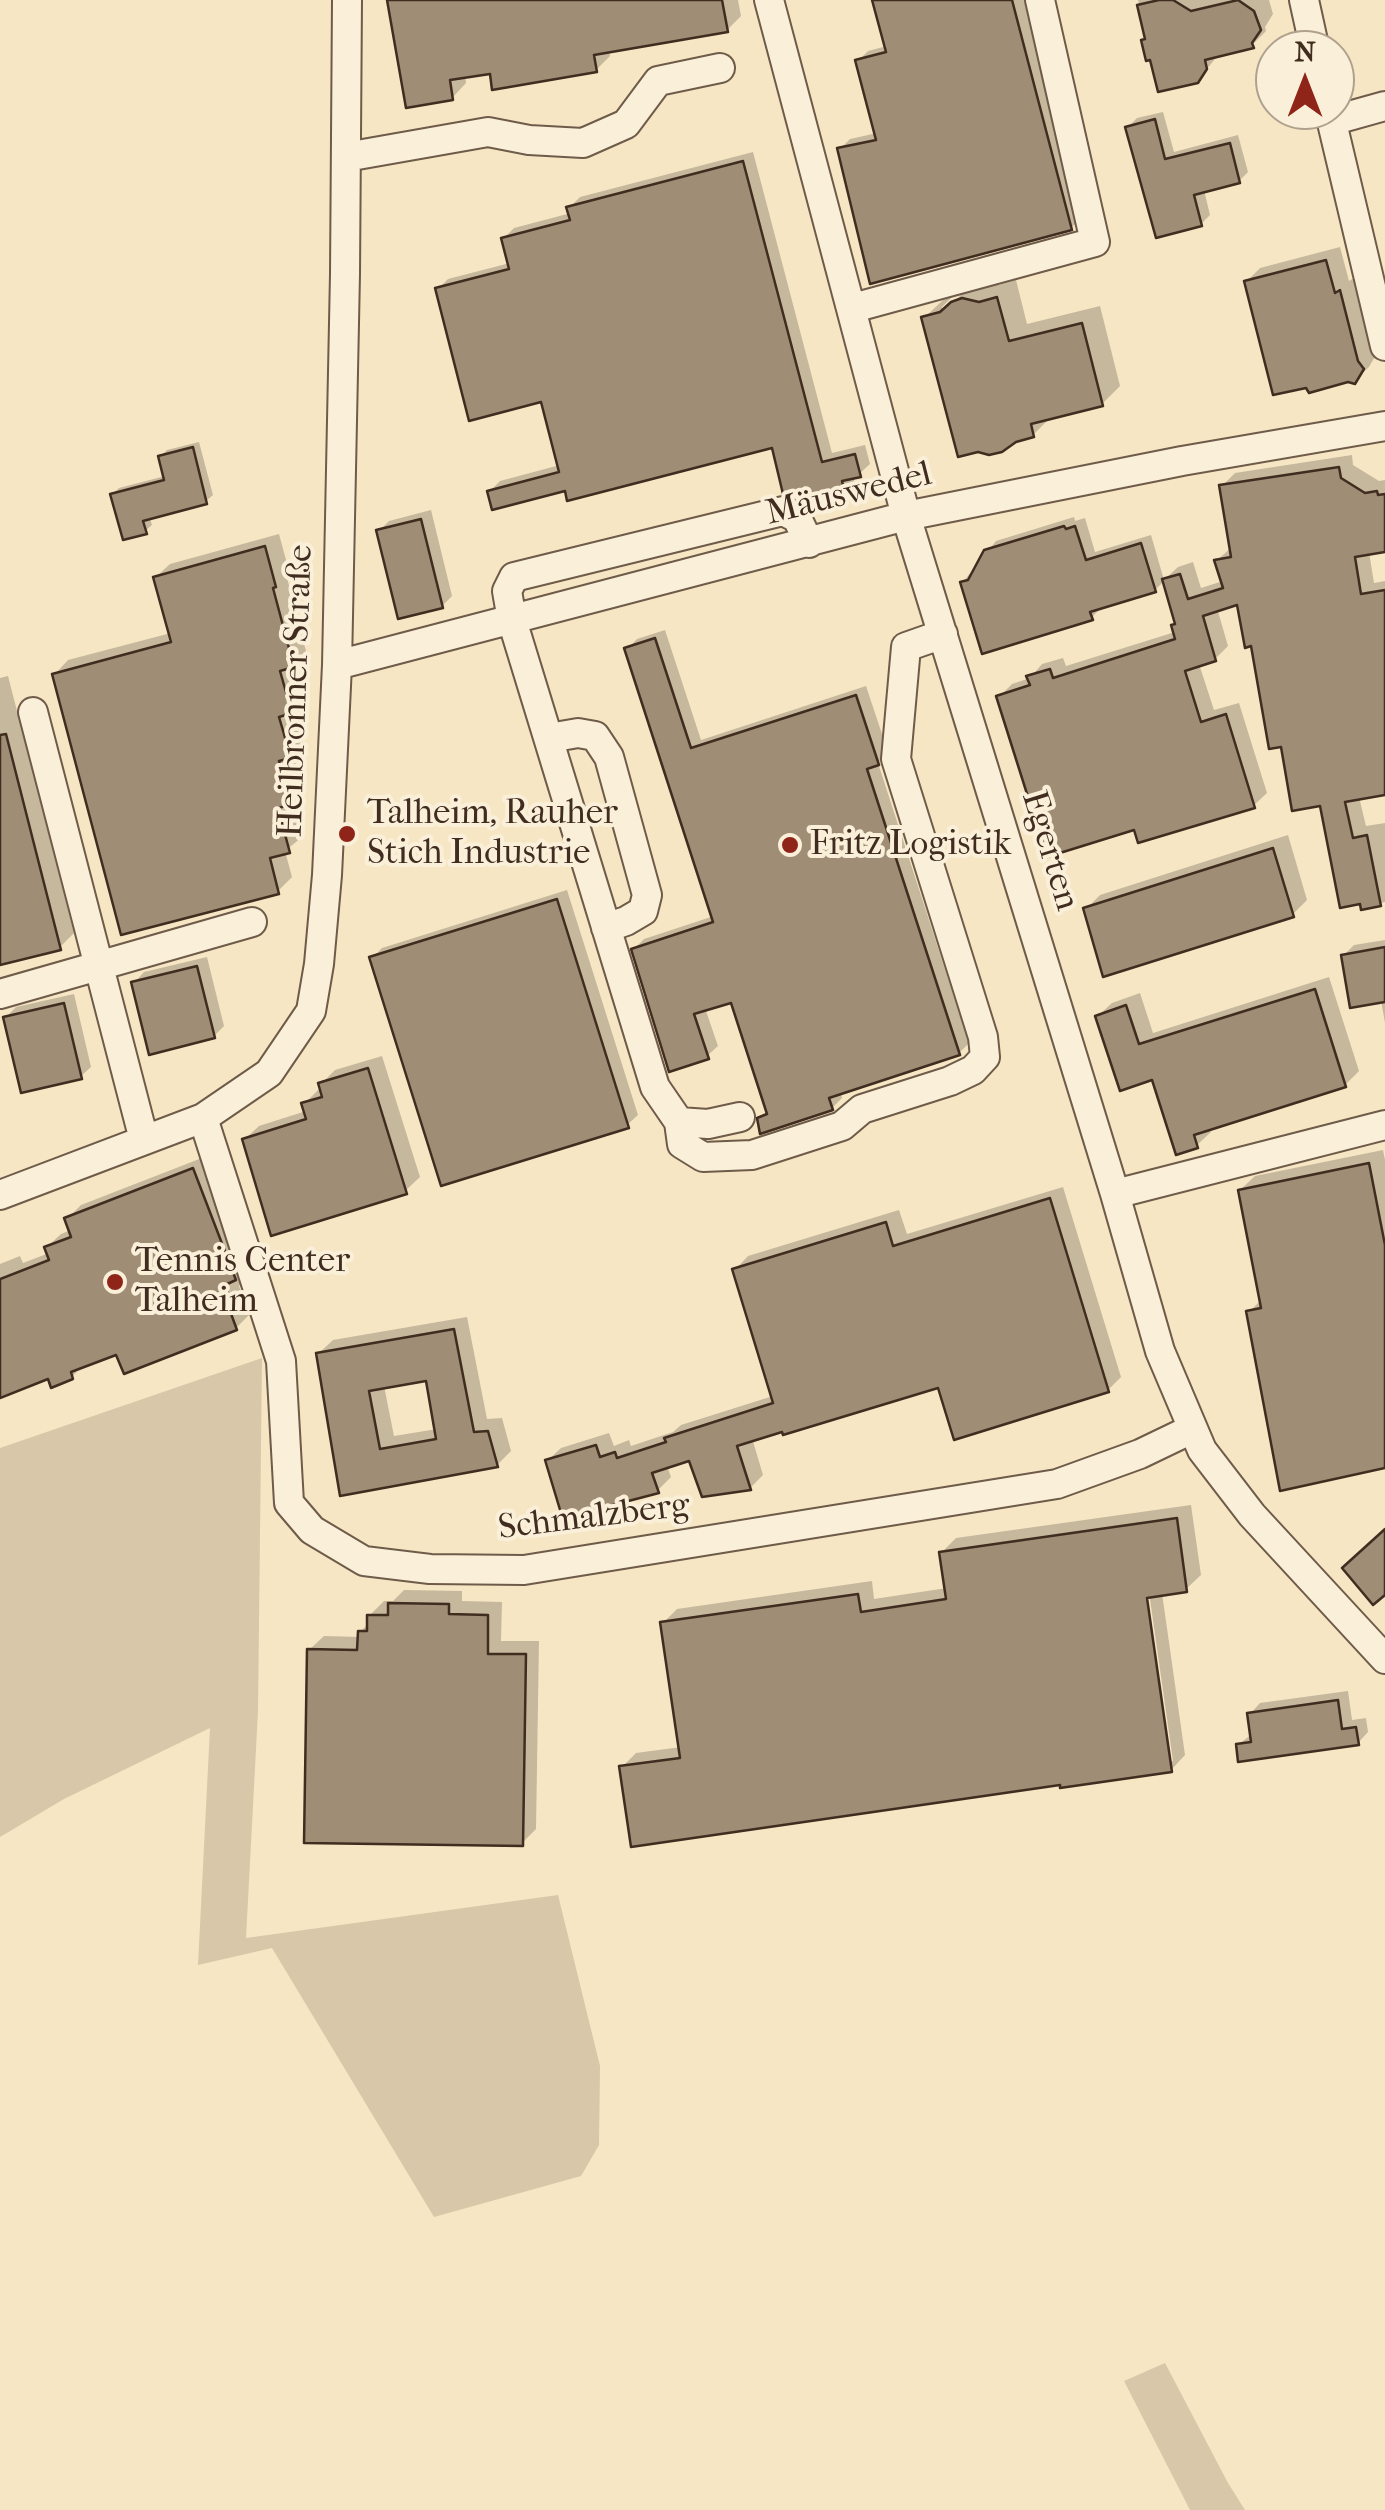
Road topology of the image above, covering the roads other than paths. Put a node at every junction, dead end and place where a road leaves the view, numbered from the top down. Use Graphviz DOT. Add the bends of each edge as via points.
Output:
graph roads {
  1 [pos="347,0"];
  2 [pos="769,0"];
  3 [pos="1040,0"];
  4 [pos="1304,0"];
  5 [pos="1311,30"];
  6 [pos="720,68"];
  7 [pos="1385,106"];
  8 [pos="1355,111"];
  9 [pos="1333,130"];
  10 [pos="346,157"];
  11 [pos="853,308"];
  12 [pos="1385,346"];
  13 [pos="1385,426"];
  14 [pos="906,516"];
  15 [pos="809,543"];
  16 [pos="512,620"];
  17 [pos="943,634"];
  18 [pos="337,665"];
  19 [pos="33,712"];
  20 [pos="548,738"];
  21 [pos="252,922"];
  22 [pos="606,928"];
  23 [pos="99,967"];
  24 [pos="0,994"];
  25 [pos="740,1117"];
  26 [pos="203,1118"];
  27 [pos="678,1122"];
  28 [pos="1385,1125"];
  29 [pos="144,1140"];
  30 [pos="0,1194"];
  31 [pos="1115,1194"];
  32 [pos="1192,1429"];
  33 [pos="1385,1659"];
  1 -- 10 [label="street, Heilbronner Straße"];
  2 -- 11 [label="street, Egerten"];
  3 -- 11 [label="street" via="1096,242"];
  4 -- 5 [label="street"];
  6 -- 10 [label="street" via="658,82 626,124 583,143 488,132"];
  7 -- 8 [label="street"];
  9 -- 12 [label="street"];
  10 -- 18 [label="street, Heilbronner Straße"];
  11 -- 14 [label="street, Egerten"];
  13 -- 14 [label="street, Mäuswedel"];
  14 -- 15 [label="street, Mäuswedel"];
  14 -- 17 [label="street, Egerten"];
  15 -- 16 [label="street, Mäuswedel"];
  15 -- 16 [label="street" via="798,518 782,511 514,578 507,591"];
  16 -- 18 [label="street, Mäuswedel"];
  16 -- 20 [label="street"];
  17 -- 27 [label="street" via="906,647 896,759 985,1057 950,1081 752,1155 703,1157 682,1144"];
  17 -- 31 [label="street, Egerten"];
  18 -- 26 [label="street, Heilbronner Straße" via="327,874 311,1011 269,1073"];
  19 -- 23 [label="street"];
  20 -- 22 [label="street"];
  20 -- 22 [label="street" via="595,736 610,757 647,895 643,911"];
  21 -- 23 [label="street"];
  22 -- 27 [label="street" via="655,1087"];
  23 -- 24 [label="street"];
  23 -- 29 [label="street"];
  25 -- 27 [label="street"];
  26 -- 29 [label="street, Heilbronner Straße"];
  26 -- 32 [label="street, Schmalzberg" via="281,1361 289,1503 312,1530 364,1561 524,1570 1057,1484"];
  28 -- 31 [label="street"];
  29 -- 30 [label="street, Heilbronner Straße"];
  31 -- 32 [label="street, Egerten" via="1160,1350"];
  32 -- 33 [label="street, Egerten" via="1252,1515"];
}
